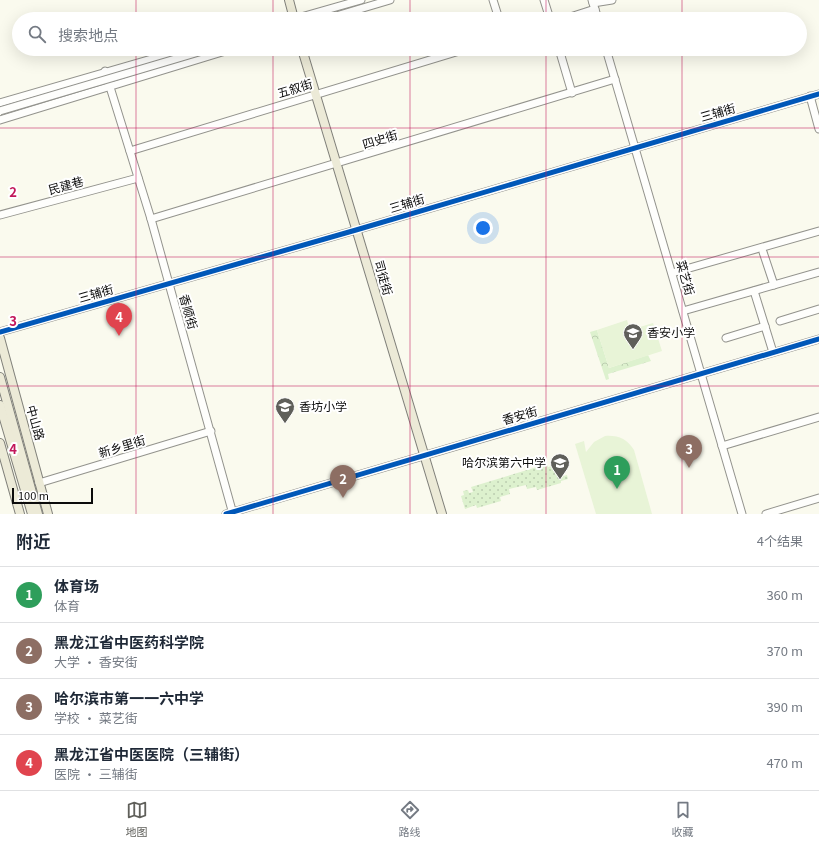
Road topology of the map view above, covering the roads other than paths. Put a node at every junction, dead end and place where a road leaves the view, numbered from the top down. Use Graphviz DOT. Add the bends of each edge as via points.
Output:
graph roads {
  1 [pos="289,0"];
  2 [pos="361,0"];
  3 [pos="390,0"];
  4 [pos="493,0"];
  5 [pos="544,0"];
  6 [pos="612,0"];
  7 [pos="593,4"];
  8 [pos="292,12"];
  9 [pos="319,12"];
  10 [pos="350,12"];
  11 [pos="497,12"];
  12 [pos="548,12"];
  13 [pos="578,12"];
  14 [pos="160,56"];
  15 [pos="185,56"];
  16 [pos="209,56"];
  17 [pos="304,56"];
  18 [pos="443,56"];
  19 [pos="561,56"];
  20 [pos="608,56"];
  21 [pos="105,71"];
  22 [pos="615,79"];
  23 [pos="110,86"];
  24 [pos="572,93"];
  25 [pos="316,94"];
  26 [pos="819,94"];
  27 [pos="810,96"];
  28 [pos="0,103"];
  29 [pos="0,111"];
  30 [pos="0,120"];
  31 [pos="819,129"];
  32 [pos="635,148"];
  33 [pos="130,151"];
  34 [pos="337,164"];
  35 [pos="138,178"];
  36 [pos="0,215"];
  37 [pos="150,220"];
  38 [pos="356,230"];
  39 [pos="819,231"];
  40 [pos="763,252"];
  41 [pos="819,272"];
  42 [pos="672,273"];
  43 [pos="169,283"];
  44 [pos="774,285"];
  45 [pos="754,291"];
  46 [pos="819,309"];
  47 [pos="683,312"];
  48 [pos="780,321"];
  49 [pos="765,326"];
  50 [pos="0,332"];
  51 [pos="0,338"];
  52 [pos="726,338"];
  53 [pos="819,339"];
  54 [pos="1,349"];
  55 [pos="772,349"];
  56 [pos="701,373"];
  57 [pos="0,377"];
  58 [pos="0,405"];
  59 [pos="819,417"];
  60 [pos="211,431"];
  61 [pos="0,443"];
  62 [pos="722,446"];
  63 [pos="423,456"];
  64 [pos="39,483"];
  65 [pos="819,498"];
  66 [pos="231,513"];
  67 [pos="20,514"];
  68 [pos="32,514"];
  69 [pos="38,514"];
  70 [pos="48,514"];
  71 [pos="442,514"];
  72 [pos="742,514"];
  73 [pos="766,514"];
  1 -- 8 [label="main road"];
  2 -- 9 [label="street"];
  3 -- 10 [label="street"];
  4 -- 11 [label="street"];
  5 -- 12 [label="street"];
  6 -- 7 [label="street"];
  7 -- 13 [label="street"];
  14 -- 21 [label="street"];
  15 -- 29 [label="street, bridge"];
  16 -- 23 [label="street"];
  17 -- 25 [label="main road, 司徒街"];
  18 -- 25 [label="street, 五叙街"];
  19 -- 24 [label="street"];
  20 -- 22 [label="street, 菜艺街"];
  21 -- 23 [label="street, 香顺街"];
  21 -- 28 [label="street"];
  22 -- 24 [label="street, 四史街"];
  22 -- 32 [label="street, 菜艺街"];
  23 -- 30 [label="street"];
  23 -- 33 [label="street, 香顺街"];
  24 -- 34 [label="street, 四史街"];
  25 -- 33 [label="street, 五叙街"];
  25 -- 34 [label="main road, 司徒街"];
  26 -- 27 [label="street, 三辅街"];
  27 -- 31 [label="street"];
  27 -- 32 [label="street, 三辅街"];
  32 -- 38 [label="street, 三辅街"];
  32 -- 42 [label="street, 菜艺街"];
  33 -- 35 [label="street, 香顺街"];
  34 -- 37 [label="street, 四史街"];
  34 -- 38 [label="main road, 司徒街"];
  35 -- 36 [label="street, 民建巷"];
  35 -- 37 [label="street, 香顺街"];
  37 -- 43 [label="street, 香顺街"];
  38 -- 43 [label="street, 三辅街"];
  38 -- 63 [label="main road, 司徒街"];
  39 -- 42 [label="street"];
  40 -- 44 [label="street"];
  41 -- 44 [label="street"];
  42 -- 47 [label="street, 菜艺街"];
  43 -- 50 [label="street, 三辅街"];
  43 -- 60 [label="street, 香顺街"];
  44 -- 45 [label="street"];
  45 -- 47 [label="street"];
  45 -- 49 [label="street"];
  46 -- 48 [label="street"];
  47 -- 56 [label="street, 菜艺街"];
  49 -- 52 [label="street"];
  49 -- 55 [label="street"];
  51 -- 54 [label="main road, 中山路"];
  53 -- 56 [label="street, 香安街"];
  54 -- 64 [label="main road, 中山路"];
  56 -- 62 [label="street, 菜艺街"];
  56 -- 63 [label="street, 香安街"];
  57 -- 69 [label="main road, 中山路"];
  58 -- 68 [label="main road"];
  59 -- 62 [label="street"];
  60 -- 64 [label="street, 新乡里街"];
  60 -- 66 [label="street, 香顺街"];
  61 -- 67 [label="main road"];
  62 -- 72 [label="street, 菜艺街"];
  63 -- 66 [label="street, 香安街"];
  63 -- 71 [label="main road, 司徒街"];
  64 -- 70 [label="main road, 中山路"];
  65 -- 73 [label="street"];
}
